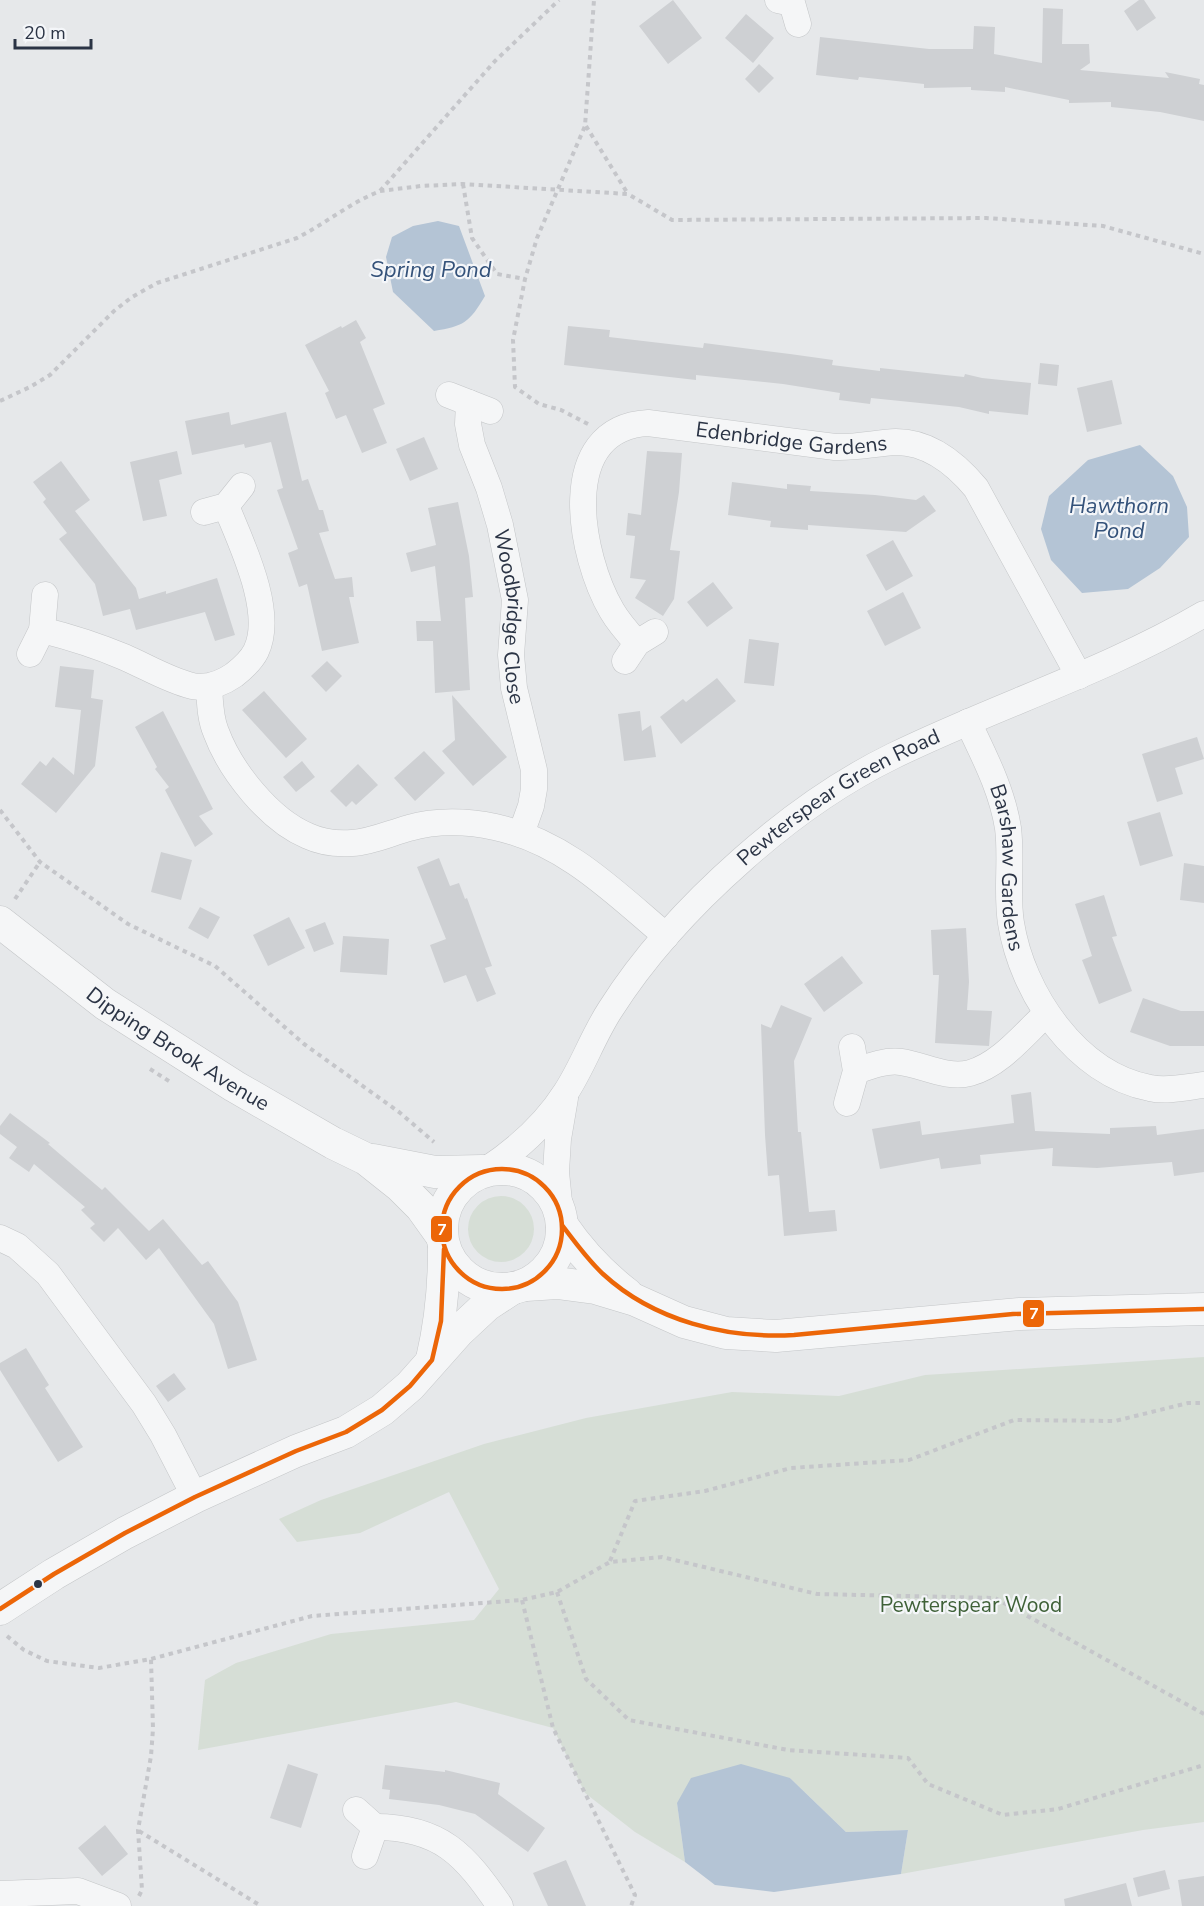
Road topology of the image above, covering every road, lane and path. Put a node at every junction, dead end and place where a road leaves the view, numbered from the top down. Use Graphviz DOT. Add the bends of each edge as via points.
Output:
graph roads {
  1 [pos="559,0"];
  2 [pos="594,0"];
  3 [pos="585,126"];
  4 [pos="463,184"];
  5 [pos="559,188"];
  6 [pos="380,191"];
  7 [pos="628,194"];
  8 [pos="1204,254"];
  9 [pos="525,279"];
  10 [pos="0,401"];
  11 [pos="469,403"];
  12 [pos="608,437"];
  13 [pos="242,486"];
  14 [pos="45,595"];
  15 [pos="1204,614"];
  16 [pos="42,630"];
  17 [pos="639,646"];
  18 [pos="30,654"];
  19 [pos="1079,676"];
  20 [pos="209,687"];
  21 [pos="968,722"];
  22 [pos="0,810"];
  23 [pos="521,834"];
  24 [pos="40,862"];
  25 [pos="5,913"];
  26 [pos="666,936"];
  27 [pos="1046,1014"];
  28 [pos="1204,1085"];
  29 [pos="566,1092"];
  30 [pos="847,1103"];
  31 [pos="437,1145"];
  32 [pos="366,1159"];
  33 [pos="484,1171"];
  34 [pos="561,1218"];
  35 [pos="0,1238"];
  36 [pos="443,1242"];
  37 [pos="519,1287"];
  38 [pos="635,1300"];
  39 [pos="1204,1309"];
  40 [pos="432,1360"];
  41 [pos="1204,1403"];
  42 [pos="195,1497"];
  43 [pos="610,1562"];
  44 [pos="557,1592"];
  45 [pos="522,1600"];
  46 [pos="3,1622"];
  47 [pos="151,1659"];
  48 [pos="1204,1714"];
  49 [pos="1204,1765"];
  50 [pos="356,1810"];
  51 [pos="375,1827"];
  52 [pos="138,1830"];
  53 [pos="365,1856"];
  54 [pos="0,1894"];
  55 [pos="127,1902"];
  56 [pos="261,1906"];
  57 [pos="500,1906"];
  58 [pos="631,1906"];
  1 -- 6 [label="path" via="495,61"];
  2 -- 3 [label="path"];
  3 -- 5 [label="path"];
  3 -- 7 [label="path"];
  4 -- 5 [label="path"];
  4 -- 6 [label="path"];
  4 -- 9 [label="path" via="472,238 497,274"];
  5 -- 7 [label="path"];
  5 -- 9 [label="path" via="537,238"];
  6 -- 10 [label="path" via="358,200 297,238 157,283 114,311 50,375"];
  7 -- 8 [label="path" via="672,220 986,218 1103,226"];
  9 -- 12 [label="path" via="513,340 515,387 539,404 579,418"];
  11 -- 23 [label="street, Woodbridge Close" via="472,445 500,525 515,600 511,655 514,688 534,770 531,806"];
  12 -- 17 [label="street, Edenbridge Gardens" via="587,466 583,482 585,521 601,589 611,611"];
  12 -- 19 [label="street, Edenbridge Gardens" via="634,423 648,423 835,447 897,442 933,451 976,488"];
  13 -- 20 [label="street" via="215,509 249,565 258,598 261,636 245,667"];
  14 -- 16 [label="street"];
  15 -- 19 [label="street, Pewterspear Green Road"];
  16 -- 18 [label="street"];
  16 -- 20 [label="street" via="126,657 180,682"];
  19 -- 21 [label="street, Pewterspear Green Road"];
  20 -- 23 [label="street" via="215,731 239,774 276,815 307,836 356,843 441,823 494,827"];
  21 -- 26 [label="street, Pewterspear Green Road" via="892,757 791,819 742,859"];
  21 -- 27 [label="street, Barshaw Gardens" via="995,779 1008,827 1008,890 1016,946"];
  22 -- 24 [label="path"];
  23 -- 26 [label="street" via="582,866"];
  24 -- 25 [label="path"];
  24 -- 31 [label="path" via="128,924 215,966 304,1044 399,1112"];
  25 -- 32 [label="street, Dipping Brook Avenue" via="105,1004 234,1086"];
  26 -- 29 [label="street, Pewterspear Green Road" via="610,1010"];
  27 -- 28 [label="street, Barshaw Gardens" via="1082,1052 1115,1076 1152,1089"];
  27 -- 30 [label="street" via="998,1057 969,1073 954,1075 899,1062 854,1059"];
  29 -- 33 [label="street, Pewterspear Green Road" via="541,1126"];
  29 -- 34 [label="street, Pewterspear Green Road" via="556,1172"];
  32 -- 33 [label="street, Dipping Brook Avenue" via="435,1172"];
  32 -- 36 [label="street, Dipping Brook Avenue" via="421,1207"];
  33 -- 34 [label="street" via="502,1168 523,1172 542,1183 555,1199"];
  33 -- 36 [label="street" via="456,1188 446,1204 441,1222"];
  34 -- 37 [label="street" via="561,1243 554,1261 541,1275"];
  34 -- 38 [label="street" via="579,1250 603,1276"];
  35 -- 42 [label="street" via="17,1246 48,1274 144,1404"];
  36 -- 37 [label="street" via="453,1265 465,1278 499,1289"];
  36 -- 40 [label="street" via="441,1321"];
  37 -- 38 [label="street" via="557,1283 595,1288"];
  37 -- 40 [label="street" via="488,1305"];
  38 -- 39 [label="street" via="684,1322 726,1333 776,1336 1020,1314"];
  40 -- 42 [label="street" via="382,1410 346,1432"];
  41 -- 43 [label="path" via="1188,1403 1115,1421 1014,1420 909,1460 791,1468 705,1491 635,1501"];
  42 -- 46 [label="street" via="54,1574"];
  43 -- 44 [label="path"];
  43 -- 48 [label="path" via="662,1557 817,1594 995,1598"];
  44 -- 45 [label="path"];
  44 -- 49 [label="path" via="586,1679 629,1720 788,1750 908,1758 928,1784 1003,1815 1059,1809"];
  45 -- 47 [label="path" via="312,1616"];
  45 -- 58 [label="path" via="553,1728 635,1895"];
  46 -- 47 [label="path" via="34,1656 47,1662 99,1668"];
  47 -- 52 [label="path" via="151,1756"];
  50 -- 51 [label="street"];
  51 -- 53 [label="street"];
  51 -- 57 [label="street" via="416,1831 448,1846 480,1877"];
  52 -- 55 [label="path" via="142,1890"];
  52 -- 56 [label="path"];
  54 -- 55 [label="street" via="78,1891"];
}
